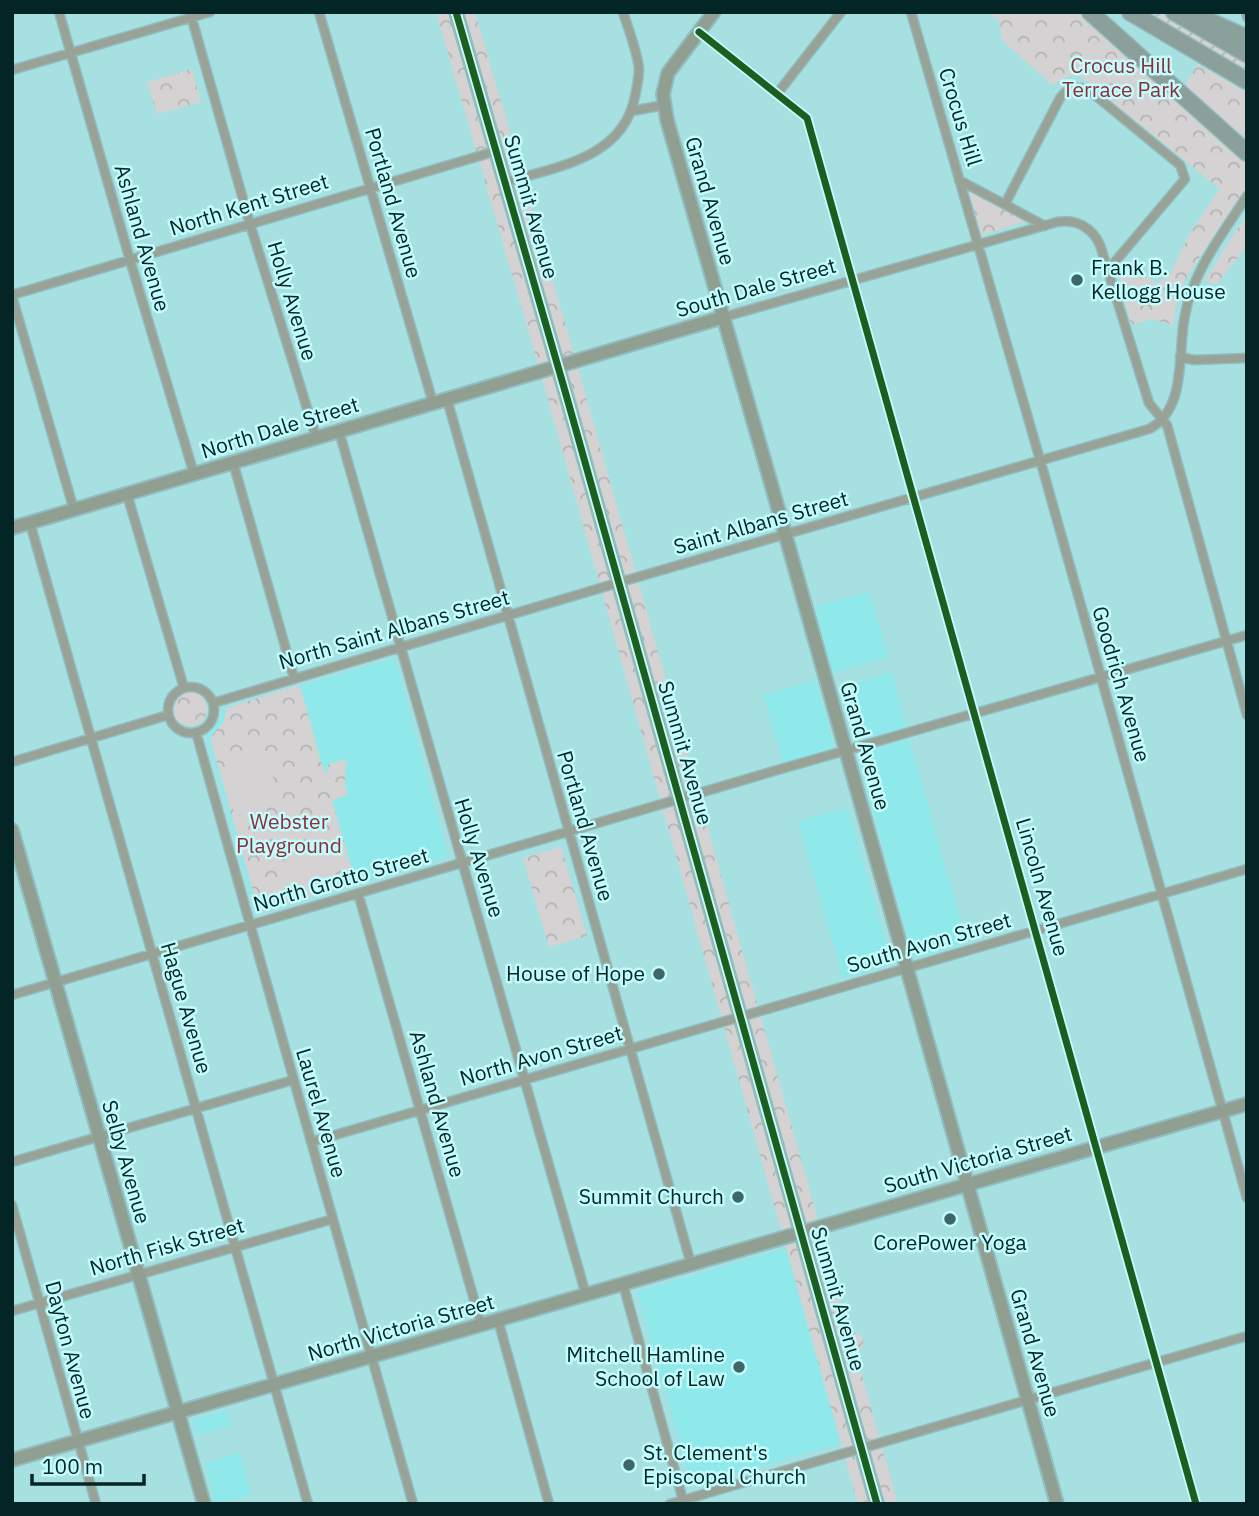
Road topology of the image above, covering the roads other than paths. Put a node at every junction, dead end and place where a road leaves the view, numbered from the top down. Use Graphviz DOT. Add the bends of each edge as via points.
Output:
graph roads {
  1 [pos="59,12"];
  2 [pos="211,12"];
  3 [pos="319,12"];
  4 [pos="456,12"];
  5 [pos="623,12"];
  6 [pos="714,12"];
  7 [pos="841,12"];
  8 [pos="911,12"];
  9 [pos="1090,12"];
  10 [pos="1130,12"];
  11 [pos="1174,12"];
  12 [pos="1191,12"];
  13 [pos="191,15"];
  14 [pos="699,32"];
  15 [pos="1247,38"];
  16 [pos="70,52"];
  17 [pos="1247,54"];
  18 [pos="12,70"];
  19 [pos="1247,81"];
  20 [pos="778,94"];
  21 [pos="664,105"];
  22 [pos="632,111"];
  23 [pos="496,151"];
  24 [pos="1247,153"];
  25 [pos="959,180"];
  26 [pos="506,182"];
  27 [pos="370,188"];
  28 [pos="1247,196"];
  29 [pos="1005,204"];
  30 [pos="250,224"];
  31 [pos="1045,226"];
  32 [pos="978,245"];
  33 [pos="130,260"];
  34 [pos="1108,270"];
  35 [pos="852,281"];
  36 [pos="12,295"];
  37 [pos="724,317"];
  38 [pos="1180,357"];
  39 [pos="1247,358"];
  40 [pos="558,366"];
  41 [pos="447,398"];
  42 [pos="433,403"];
  43 [pos="1162,419"];
  44 [pos="339,431"];
  45 [pos="316,437"];
  46 [pos="1040,461"];
  47 [pos="233,462"];
  48 [pos="194,474"];
  49 [pos="127,494"];
  50 [pos="913,498"];
  51 [pos="74,509"];
  52 [pos="30,523"];
  53 [pos="12,528"];
  54 [pos="785,534"];
  55 [pos="619,582"];
  56 [pos="507,615"];
  57 [pos="1247,635"];
  58 [pos="1226,641"];
  59 [pos="401,646"];
  60 [pos="294,678"];
  61 [pos="1101,678"];
  62 [pos="184,688"];
  63 [pos="213,702"];
  64 [pos="975,714"];
  65 [pos="168,715"];
  66 [pos="1247,715"];
  67 [pos="197,732"];
  68 [pos="91,739"];
  69 [pos="846,751"];
  70 [pos="12,762"];
  71 [pos="680,799"];
  72 [pos="12,830"];
  73 [pos="568,831"];
  74 [pos="463,862"];
  75 [pos="1247,869"];
  76 [pos="358,893"];
  77 [pos="1161,893"];
  78 [pos="250,925"];
  79 [pos="1035,931"];
  80 [pos="152,954"];
  81 [pos="907,968"];
  82 [pos="56,983"];
  83 [pos="12,995"];
  84 [pos="741,1015"];
  85 [pos="631,1047"];
  86 [pos="525,1079"];
  87 [pos="293,1080"];
  88 [pos="1247,1104"];
  89 [pos="196,1108"];
  90 [pos="420,1110"];
  91 [pos="1223,1111"];
  92 [pos="99,1136"];
  93 [pos="311,1142"];
  94 [pos="1096,1146"];
  95 [pos="12,1162"];
  96 [pos="967,1183"];
  97 [pos="1247,1198"];
  98 [pos="12,1205"];
  99 [pos="333,1219"];
  100 [pos="801,1232"];
  101 [pos="235,1245"];
  102 [pos="691,1264"];
  103 [pos="138,1274"];
  104 [pos="624,1284"];
  105 [pos="586,1295"];
  106 [pos="39,1303"];
  107 [pos="12,1311"];
  108 [pos="498,1320"];
  109 [pos="481,1324"];
  110 [pos="1247,1336"];
  111 [pos="371,1356"];
  112 [pos="1156,1362"];
  113 [pos="274,1385"];
  114 [pos="1028,1399"];
  115 [pos="177,1412"];
  116 [pos="77,1442"];
  117 [pos="861,1447"];
  118 [pos="12,1461"];
  119 [pos="684,1502"];
  120 [pos="96,1504"];
  121 [pos="204,1504"];
  122 [pos="308,1504"];
  123 [pos="413,1504"];
  124 [pos="549,1504"];
  125 [pos="670,1504"];
  126 [pos="877,1504"];
  127 [pos="1058,1504"];
  128 [pos="1196,1504"];
  1 -- 16 [label="street, Ashland Avenue"];
  2 -- 13 [label="street"];
  3 -- 27 [label="street, Portland Avenue"];
  4 -- 23 [label="street, Summit Avenue"];
  5 -- 22 [label="street" via="639,69"];
  6 -- 14 [label="street, Grand Avenue"];
  7 -- 20 [label="street"];
  8 -- 25 [label="street, Crocus Hill"];
  9 -- 24 [label="highway"];
  10 -- 19 [label="highway"];
  11 -- 17 [label="highway"];
  12 -- 15 [label="highway"];
  13 -- 16 [label="street"];
  13 -- 30 [label="street, Holly Avenue"];
  14 -- 20 [label="street, Lincoln Avenue"];
  14 -- 21 [label="street, Grand Avenue" via="668,73"];
  16 -- 18 [label="street"];
  16 -- 33 [label="street, Ashland Avenue"];
  20 -- 35 [label="street, Lincoln Avenue" via="807,118"];
  21 -- 22 [label="street"];
  21 -- 37 [label="street, Grand Avenue"];
  22 -- 26 [label="street" via="617,134 584,159"];
  23 -- 26 [label="street, Summit Avenue"];
  23 -- 27 [label="street, North Kent Street"];
  25 -- 29 [label="street, Crocus Hill"];
  25 -- 32 [label="street, Goodrich Avenue"];
  26 -- 40 [label="street, Summit Avenue"];
  27 -- 30 [label="street, North Kent Street"];
  27 -- 42 [label="street, Portland Avenue"];
  28 -- 38 [label="street" via="1194,283"];
  29 -- 31 [label="street, Crocus Hill"];
  29 -- 34 [label="street" via="1060,98 1075,88 1090,91 1180,165 1185,179"];
  30 -- 33 [label="street, North Kent Street"];
  30 -- 45 [label="street, Holly Avenue"];
  31 -- 32 [label="street, South Dale Street"];
  31 -- 34 [label="street, South Dale Street" via="1064,221 1087,228 1101,245"];
  32 -- 35 [label="street, South Dale Street"];
  32 -- 46 [label="street, Goodrich Avenue"];
  33 -- 36 [label="street, North Kent Street"];
  33 -- 48 [label="street, Ashland Avenue"];
  34 -- 43 [label="street, South Dale Street" via="1149,403"];
  35 -- 37 [label="street, South Dale Street"];
  35 -- 50 [label="street, Lincoln Avenue"];
  36 -- 51 [label="street"];
  37 -- 40 [label="street, South Dale Street"];
  37 -- 54 [label="street, Grand Avenue"];
  38 -- 39 [label="street"];
  38 -- 43 [label="street" via="1175,398"];
  40 -- 41 [label="street, North Dale Street"];
  40 -- 55 [label="street, Summit Avenue"];
  41 -- 42 [label="street, North Dale Street"];
  41 -- 56 [label="street, Portland Avenue"];
  42 -- 44 [label="street, North Dale Street"];
  43 -- 46 [label="street, Saint Albans Street" via="1149,429"];
  43 -- 58 [label="street, South Dale Street"];
  44 -- 45 [label="street, North Dale Street"];
  44 -- 59 [label="street, Holly Avenue"];
  45 -- 47 [label="street, North Dale Street"];
  46 -- 50 [label="street, Saint Albans Street"];
  46 -- 61 [label="street, Goodrich Avenue"];
  47 -- 48 [label="street, North Dale Street"];
  47 -- 60 [label="street"];
  48 -- 49 [label="street, North Dale Street"];
  49 -- 51 [label="street, North Dale Street"];
  49 -- 62 [label="street"];
  50 -- 54 [label="street, Saint Albans Street"];
  50 -- 64 [label="street, Lincoln Avenue"];
  51 -- 52 [label="street, North Dale Street"];
  52 -- 53 [label="street, North Dale Street"];
  52 -- 68 [label="street, Hague Avenue"];
  54 -- 55 [label="street, Saint Albans Street"];
  54 -- 69 [label="street, Grand Avenue"];
  55 -- 56 [label="street, North Saint Albans Street"];
  55 -- 71 [label="street, Summit Avenue"];
  56 -- 59 [label="street, North Saint Albans Street"];
  56 -- 73 [label="street, Portland Avenue"];
  57 -- 58 [label="street, North Grotto Street"];
  58 -- 61 [label="street, North Grotto Street"];
  58 -- 66 [label="street, South Dale Street"];
  59 -- 60 [label="street, North Saint Albans Street"];
  59 -- 74 [label="street, Holly Avenue"];
  60 -- 63 [label="street, North Saint Albans Street"];
  61 -- 64 [label="street, North Grotto Street"];
  61 -- 77 [label="street, Goodrich Avenue"];
  62 -- 63 [label="street" via="200,688"];
  62 -- 65 [label="street" via="173,694"];
  63 -- 67 [label="street" via="212,718"];
  64 -- 69 [label="street, North Grotto Street"];
  64 -- 79 [label="street, Lincoln Avenue"];
  65 -- 67 [label="street" via="179,729"];
  65 -- 68 [label="street"];
  67 -- 78 [label="street, Laurel Avenue"];
  68 -- 70 [label="street"];
  68 -- 80 [label="street, Hague Avenue"];
  69 -- 71 [label="street, North Grotto Street"];
  69 -- 81 [label="street, Grand Avenue"];
  71 -- 73 [label="street, North Grotto Street"];
  71 -- 84 [label="street, Summit Avenue"];
  72 -- 82 [label="street, Selby Avenue"];
  73 -- 74 [label="street, North Grotto Street"];
  73 -- 85 [label="street, Portland Avenue"];
  74 -- 76 [label="street, North Grotto Street"];
  74 -- 86 [label="street, Holly Avenue"];
  75 -- 77 [label="street, South Avon Street"];
  76 -- 78 [label="street, North Grotto Street"];
  76 -- 90 [label="street, Ashland Avenue"];
  77 -- 79 [label="street, South Avon Street"];
  77 -- 91 [label="street, Goodrich Avenue"];
  78 -- 80 [label="street, North Grotto Street"];
  78 -- 87 [label="street, Laurel Avenue"];
  79 -- 81 [label="street, South Avon Street"];
  79 -- 94 [label="street, Lincoln Avenue"];
  80 -- 82 [label="street, North Grotto Street"];
  80 -- 89 [label="street, Hague Avenue"];
  81 -- 84 [label="street, South Avon Street"];
  81 -- 96 [label="street, Grand Avenue"];
  82 -- 83 [label="street, North Grotto Street"];
  82 -- 92 [label="street, Selby Avenue"];
  84 -- 85 [label="street, North Avon Street"];
  84 -- 100 [label="street, Summit Avenue"];
  85 -- 86 [label="street, North Avon Street"];
  85 -- 102 [label="street, Portland Avenue"];
  86 -- 90 [label="street, North Avon Street"];
  86 -- 105 [label="street, Holly Avenue"];
  87 -- 89 [label="street"];
  87 -- 93 [label="street, Laurel Avenue"];
  88 -- 91 [label="street, South Victoria Street"];
  89 -- 92 [label="street"];
  89 -- 101 [label="street, Hague Avenue"];
  90 -- 93 [label="street, North Avon Street"];
  90 -- 109 [label="street, Ashland Avenue"];
  91 -- 94 [label="street, South Victoria Street"];
  91 -- 97 [label="street, Goodrich Avenue"];
  92 -- 95 [label="street"];
  92 -- 103 [label="street, Selby Avenue"];
  93 -- 99 [label="street, Laurel Avenue"];
  94 -- 96 [label="street, South Victoria Street"];
  94 -- 112 [label="street, Lincoln Avenue"];
  96 -- 100 [label="street, South Victoria Street"];
  96 -- 114 [label="street, Grand Avenue"];
  98 -- 106 [label="street, Dayton Avenue"];
  99 -- 101 [label="street, North Fisk Street"];
  99 -- 111 [label="street, Laurel Avenue"];
  100 -- 102 [label="street, North Victoria Street"];
  100 -- 117 [label="street, Summit Avenue"];
  101 -- 103 [label="street, North Fisk Street"];
  101 -- 113 [label="street, Hague Avenue"];
  102 -- 104 [label="street, North Victoria Street"];
  103 -- 106 [label="street, North Fisk Street"];
  103 -- 115 [label="street, Selby Avenue"];
  104 -- 105 [label="street, North Victoria Street"];
  104 -- 119 [label="street"];
  105 -- 108 [label="street, North Victoria Street"];
  106 -- 107 [label="street, North Fisk Street"];
  106 -- 116 [label="street, Dayton Avenue"];
  108 -- 109 [label="street, North Victoria Street"];
  108 -- 124 [label="street"];
  109 -- 111 [label="street, North Victoria Street"];
  110 -- 112 [label="street"];
  111 -- 113 [label="street, North Victoria Street"];
  111 -- 123 [label="street, Laurel Avenue"];
  112 -- 114 [label="street"];
  112 -- 128 [label="street, Lincoln Avenue"];
  113 -- 115 [label="street, North Victoria Street"];
  113 -- 122 [label="street, Hague Avenue"];
  114 -- 117 [label="street"];
  114 -- 127 [label="street, Grand Avenue"];
  115 -- 116 [label="street, North Victoria Street"];
  115 -- 121 [label="street, Selby Avenue"];
  116 -- 118 [label="street, North Victoria Street"];
  116 -- 120 [label="street, Dayton Avenue"];
  117 -- 119 [label="street"];
  117 -- 126 [label="street, Summit Avenue"];
  119 -- 125 [label="street"];
}
